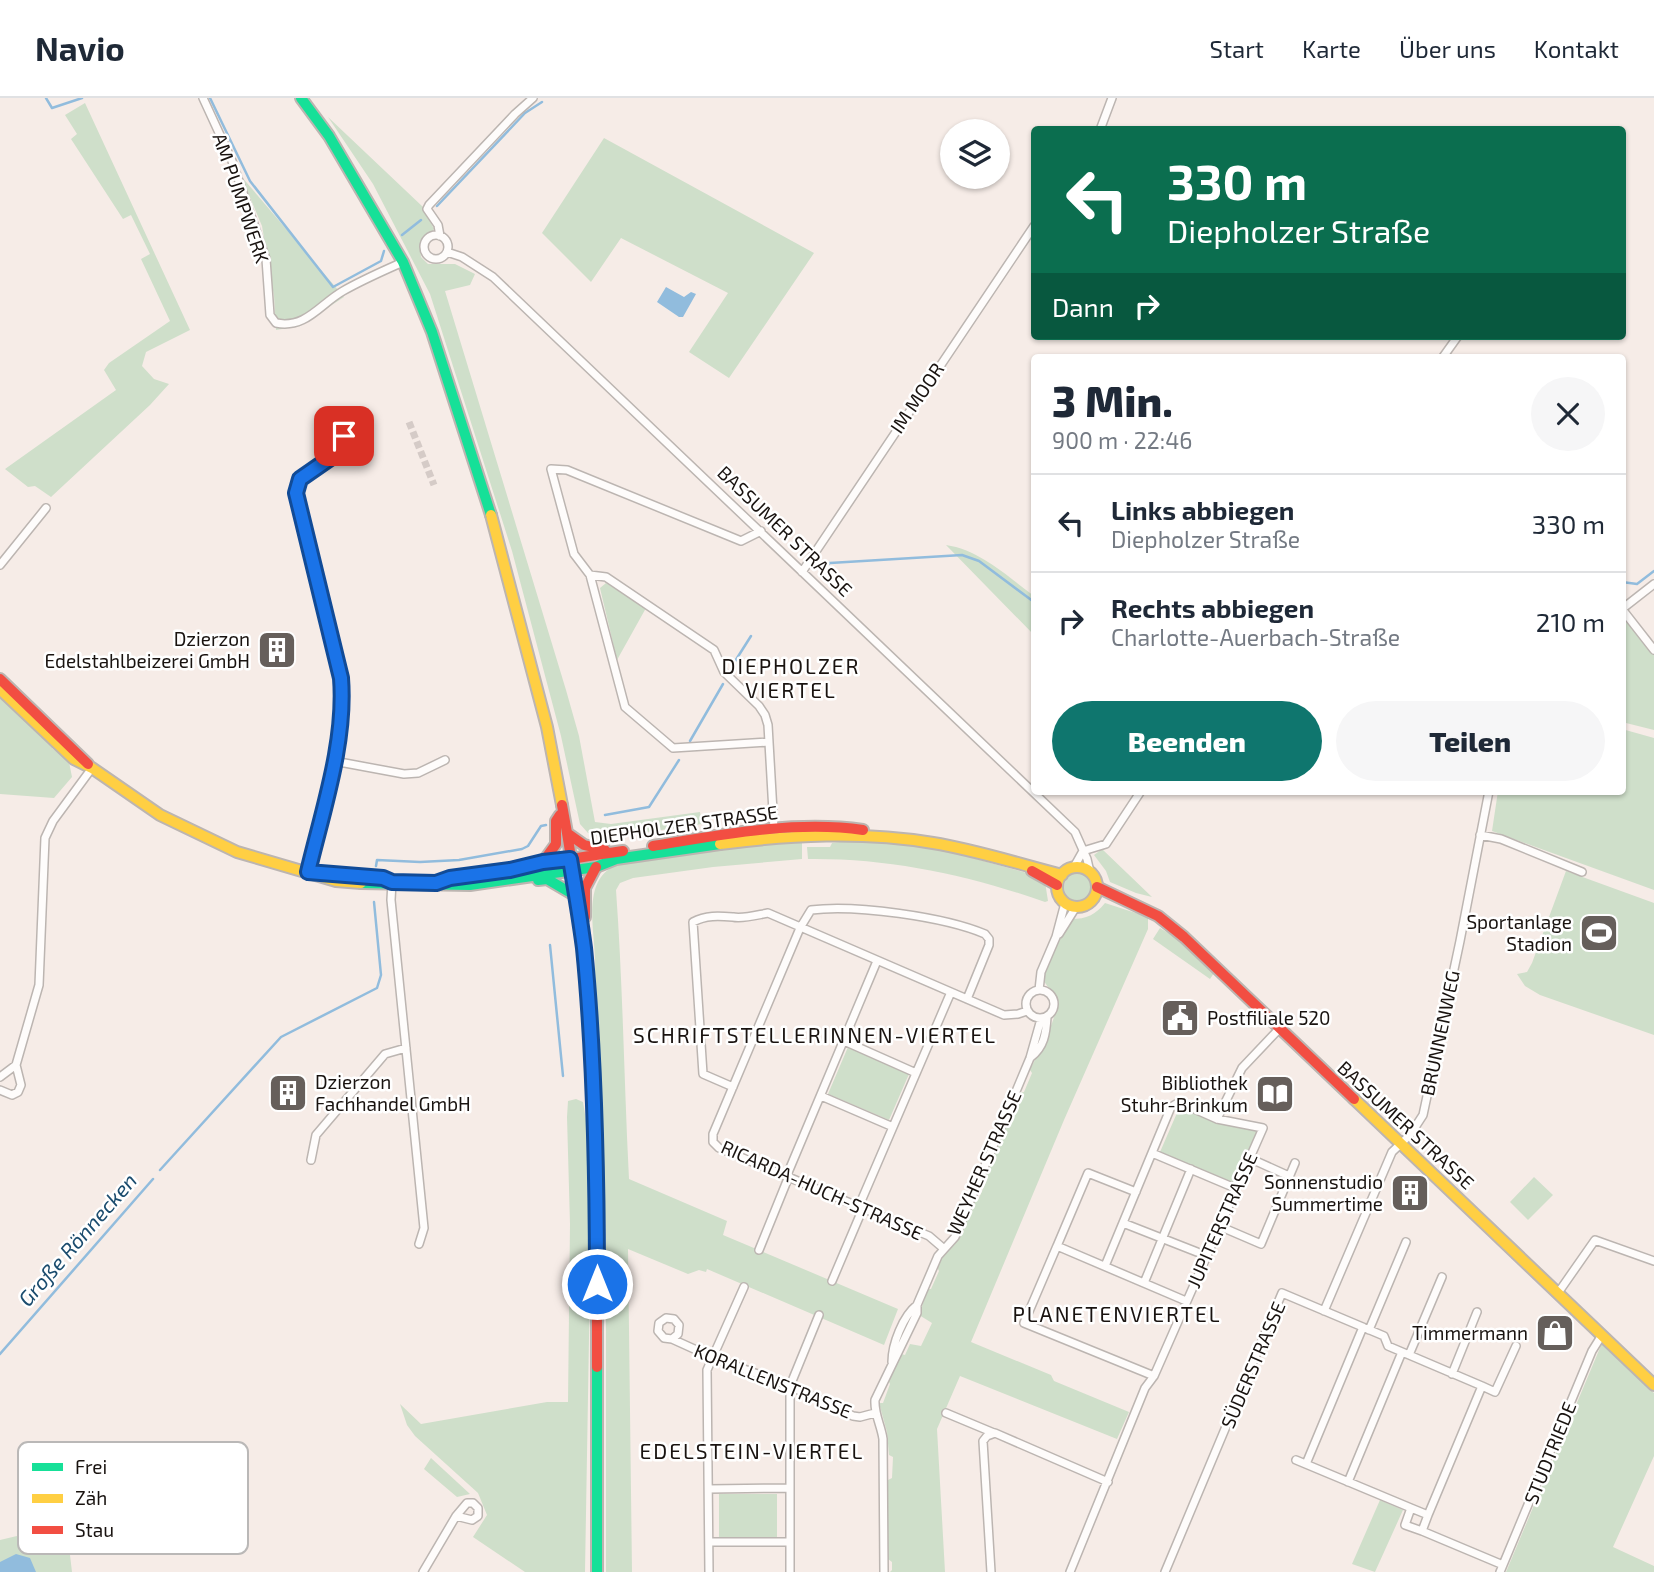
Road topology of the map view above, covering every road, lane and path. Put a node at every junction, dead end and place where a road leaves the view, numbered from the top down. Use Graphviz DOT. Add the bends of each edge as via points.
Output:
graph roads {
  1 [pos="203,98"];
  2 [pos="301,98"];
  3 [pos="533,98"];
  4 [pos="1112,98"];
  5 [pos="1102,126"];
  6 [pos="1031,230"];
  7 [pos="440,236"];
  8 [pos="447,253"];
  9 [pos="403,262"];
  10 [pos="344,436"];
  11 [pos="46,509"];
  12 [pos="761,531"];
  13 [pos="0,565"];
  14 [pos="802,572"];
  15 [pos="590,575"];
  16 [pos="1654,584"];
  17 [pos="1626,606"];
  18 [pos="1626,614"];
  19 [pos="1654,650"];
  20 [pos="0,679"];
  21 [pos="0,689"];
  22 [pos="769,742"];
  23 [pos="445,760"];
  24 [pos="334,761"];
  25 [pos="92,768"];
  26 [pos="1031,790"];
  27 [pos="1036,795"];
  28 [pos="1138,795"];
  29 [pos="1488,795"];
  30 [pos="563,812"];
  31 [pos="774,829"];
  32 [pos="567,833"];
  33 [pos="1480,835"];
  34 [pos="896,838"];
  35 [pos="1083,851"];
  36 [pos="614,853"];
  37 [pos="543,862"];
  38 [pos="571,864"];
  39 [pos="596,867"];
  40 [pos="1074,867"];
  41 [pos="308,872"];
  42 [pos="1090,872"];
  43 [pos="1583,872"];
  44 [pos="528,876"];
  45 [pos="1060,880"];
  46 [pos="392,882"];
  47 [pos="436,883"];
  48 [pos="1096,893"];
  49 [pos="576,896"];
  50 [pos="1065,903"];
  51 [pos="1076,907"];
  52 [pos="800,928"];
  53 [pos="1056,937"];
  54 [pos="583,946"];
  55 [pos="877,961"];
  56 [pos="1039,990"];
  57 [pos="951,992"];
  58 [pos="967,999"];
  59 [pos="1027,1011"];
  60 [pos="1044,1018"];
  61 [pos="1279,1029"];
  62 [pos="844,1041"];
  63 [pos="406,1048"];
  64 [pos="16,1065"];
  65 [pos="916,1073"];
  66 [pos="0,1077"];
  67 [pos="733,1087"];
  68 [pos="0,1090"];
  69 [pos="821,1096"];
  70 [pos="1217,1119"];
  71 [pos="893,1127"];
  72 [pos="1401,1143"];
  73 [pos="1152,1153"];
  74 [pos="1249,1158"];
  75 [pos="311,1160"];
  76 [pos="1295,1163"];
  77 [pos="1191,1169"];
  78 [pos="788,1176"];
  79 [pos="1289,1176"];
  80 [pos="1235,1188"];
  81 [pos="1136,1192"];
  82 [pos="861,1207"];
  83 [pos="1123,1223"];
  84 [pos="1219,1226"];
  85 [pos="1162,1238"];
  86 [pos="1406,1242"];
  87 [pos="419,1244"];
  88 [pos="1057,1246"];
  89 [pos="943,1248"];
  90 [pos="759,1250"];
  91 [pos="1197,1252"];
  92 [pos="1654,1261"];
  93 [pos="1105,1266"];
  94 [pos="1442,1277"];
  95 [pos="832,1281"];
  96 [pos="1144,1283"];
  97 [pos="744,1287"];
  98 [pos="1558,1293"];
  99 [pos="1186,1301"];
  100 [pos="1324,1311"];
  101 [pos="1477,1312"];
  102 [pos="819,1315"];
  103 [pos="1366,1329"];
  104 [pos="1602,1335"];
  105 [pos="672,1339"];
  106 [pos="1516,1346"];
  107 [pos="1406,1353"];
  108 [pos="714,1358"];
  109 [pos="1452,1374"];
  110 [pos="1154,1376"];
  111 [pos="790,1385"];
  112 [pos="1654,1385"];
  113 [pos="1482,1387"];
  114 [pos="874,1413"];
  115 [pos="946,1413"];
  116 [pos="995,1433"];
  117 [pos="1296,1460"];
  118 [pos="1306,1464"];
  119 [pos="1108,1482"];
  120 [pos="1348,1482"];
  121 [pos="789,1488"];
  122 [pos="709,1489"];
  123 [pos="1411,1508"];
  124 [pos="1428,1515"];
  125 [pos="456,1516"];
  126 [pos="1422,1531"];
  127 [pos="709,1542"];
  128 [pos="790,1542"];
  129 [pos="1502,1569"];
  130 [pos="423,1572"];
  131 [pos="597,1572"];
  132 [pos="709,1572"];
  133 [pos="790,1572"];
  134 [pos="884,1572"];
  135 [pos="991,1572"];
  136 [pos="1070,1572"];
  137 [pos="1165,1572"];
  1 -- 9 [label="street, AM PUMPWERK" via="232,161 266,259 270,315 276,323 299,322 341,292"];
  2 -- 9 [label="street" via="329,136"];
  3 -- 7 [label="street" via="429,205"];
  4 -- 5 [label="street"];
  6 -- 14 [label="street, IM MOOR"];
  7 -- 8 [label="street" via="448,244"];
  7 -- 8 [label="street" via="427,239 425,252 434,260"];
  8 -- 12 [label="street, BASSUMER STRASSE" via="463,257 493,277"];
  9 -- 30 [label="street" via="432,332 495,526 547,727"];
  10 -- 24 [label="street" via="336,454 300,479 296,493 341,678 343,704"];
  11 -- 13 [label="street"];
  12 -- 14 [label="street, BASSUMER STRASSE"];
  12 -- 15 [label="street" via="741,541 567,470 551,469 574,554"];
  14 -- 26 [label="street, BASSUMER STRASSE"];
  15 -- 22 [label="street" via="606,577 714,650 729,679 765,715"];
  15 -- 22 [label="street" via="625,707 673,748"];
  16 -- 17 [label="street"];
  18 -- 19 [label="street"];
  20 -- 25 [label="street, DIEPHOLZER STRASSE"];
  21 -- 25 [label="street, DIEPHOLZER STRASSE" via="57,745"];
  22 -- 31 [label="street"];
  23 -- 24 [label="street" via="418,773 404,774"];
  24 -- 41 [label="street"];
  25 -- 41 [label="street, DIEPHOLZER STRASSE" via="160,815 200,836"];
  25 -- 64 [label="street" via="45,838 39,985"];
  27 -- 35 [label="street, BASSUMER STRASSE" via="1075,832"];
  28 -- 35 [label="street" via="1106,844"];
  29 -- 33 [label="street, BRUNNENWEG"];
  30 -- 32 [label="street"];
  30 -- 37 [label="street" via="556,821 556,845"];
  31 -- 34 [label="street, DIEPHOLZER STRASSE" via="843,828"];
  31 -- 36 [label="street, DIEPHOLZER STRASSE"];
  32 -- 36 [label="street" via="591,848"];
  32 -- 38 [label="street"];
  33 -- 43 [label="street"];
  33 -- 72 [label="street, BRUNNENWEG" via="1423,1115"];
  34 -- 39 [label="street, DIEPHOLZER STRASSE" via="775,837 616,859"];
  34 -- 45 [label="street, DIEPHOLZER STRASSE" via="948,846"];
  35 -- 40 [label="street"];
  35 -- 42 [label="street, BASSUMER STRASSE"];
  36 -- 38 [label="street, DIEPHOLZER STRASSE"];
  37 -- 38 [label="street, DIEPHOLZER STRASSE"];
  37 -- 47 [label="street, DIEPHOLZER STRASSE"];
  38 -- 39 [label="street, DIEPHOLZER STRASSE"];
  38 -- 44 [label="street, DIEPHOLZER STRASSE"];
  38 -- 49 [label="street"];
  39 -- 54 [label="street" via="585,888"];
  40 -- 42 [label="street"];
  40 -- 45 [label="street"];
  41 -- 46 [label="street, DIEPHOLZER STRASSE"];
  42 -- 48 [label="street"];
  44 -- 47 [label="street, DIEPHOLZER STRASSE" via="451,887"];
  44 -- 49 [label="street" via="547,879"];
  45 -- 50 [label="street" via="1060,898"];
  46 -- 47 [label="street, DIEPHOLZER STRASSE"];
  46 -- 63 [label="street"];
  48 -- 51 [label="street" via="1086,905"];
  48 -- 61 [label="street, BASSUMER STRASSE" via="1165,920"];
  49 -- 54 [label="street"];
  50 -- 51 [label="street"];
  50 -- 53 [label="street"];
  51 -- 53 [label="street"];
  52 -- 55 [label="street"];
  52 -- 58 [label="street" via="807,914 818,909 878,911 982,932 989,945"];
  52 -- 67 [label="street, RICARDA-HUCH-STRASSE"];
  52 -- 67 [label="street" via="768,913 733,918 724,914 693,922 703,1074"];
  53 -- 56 [label="street" via="1041,972"];
  54 -- 131 [label="street" via="595,1143"];
  55 -- 57 [label="street"];
  55 -- 62 [label="street"];
  56 -- 59 [label="street" via="1026,999"];
  56 -- 60 [label="street, WEYHER STRASSE" via="1054,1002 1052,1012"];
  57 -- 58 [label="street"];
  57 -- 65 [label="street"];
  58 -- 59 [label="street" via="1004,1015"];
  59 -- 60 [label="street" via="1034,1018"];
  60 -- 89 [label="street, WEYHER STRASSE" via="955,1237"];
  61 -- 70 [label="street" via="1242,1068"];
  61 -- 72 [label="street, BASSUMER STRASSE"];
  62 -- 65 [label="street"];
  62 -- 69 [label="street"];
  63 -- 75 [label="street" via="385,1054 316,1135"];
  63 -- 87 [label="street" via="424,1227"];
  64 -- 66 [label="street"];
  64 -- 68 [label="street" via="21,1085 18,1092 12,1095"];
  65 -- 71 [label="street"];
  67 -- 78 [label="street, RICARDA-HUCH-STRASSE" via="713,1142"];
  69 -- 71 [label="street"];
  69 -- 78 [label="street"];
  70 -- 73 [label="street" via="1176,1104"];
  70 -- 74 [label="street, JUPITERSTRASSE" via="1263,1128"];
  71 -- 82 [label="street"];
  72 -- 98 [label="street, BASSUMER STRASSE"];
  72 -- 100 [label="street" via="1386,1164"];
  73 -- 77 [label="street"];
  73 -- 81 [label="street"];
  74 -- 79 [label="street"];
  74 -- 80 [label="street, JUPITERSTRASSE"];
  76 -- 79 [label="street"];
  77 -- 80 [label="street"];
  77 -- 85 [label="street"];
  78 -- 82 [label="street, RICARDA-HUCH-STRASSE"];
  78 -- 90 [label="street"];
  79 -- 84 [label="street" via="1261,1244"];
  80 -- 84 [label="street, JUPITERSTRASSE"];
  81 -- 83 [label="street"];
  81 -- 88 [label="street" via="1088,1173"];
  82 -- 89 [label="street, RICARDA-HUCH-STRASSE" via="929,1236"];
  82 -- 95 [label="street"];
  83 -- 85 [label="street"];
  83 -- 93 [label="street"];
  84 -- 99 [label="street, JUPITERSTRASSE"];
  85 -- 91 [label="street"];
  85 -- 96 [label="street"];
  86 -- 103 [label="street"];
  88 -- 93 [label="street"];
  88 -- 110 [label="street" via="1024,1323"];
  89 -- 114 [label="street, WEYHER STRASSE" via="892,1352"];
  92 -- 98 [label="street" via="1595,1240"];
  93 -- 96 [label="street"];
  94 -- 107 [label="street"];
  96 -- 99 [label="street"];
  97 -- 108 [label="street"];
  98 -- 104 [label="street, BASSUMER STRASSE"];
  99 -- 110 [label="street, JUPITERSTRASSE"];
  100 -- 103 [label="street"];
  100 -- 137 [label="street, SÜDERSTRASSE" via="1282,1293"];
  101 -- 109 [label="street"];
  102 -- 111 [label="street"];
  103 -- 107 [label="street"];
  103 -- 118 [label="street"];
  104 -- 112 [label="street, BASSUMER STRASSE"];
  104 -- 129 [label="street, STUDTRIEDE"];
  105 -- 108 [label="street, KORALLENSTRASSE"];
  106 -- 113 [label="street" via="1495,1392"];
  107 -- 109 [label="street"];
  107 -- 120 [label="street"];
  108 -- 111 [label="street, KORALLENSTRASSE"];
  108 -- 122 [label="street" via="708,1370"];
  109 -- 113 [label="street"];
  110 -- 119 [label="street, JUPITERSTRASSE"];
  111 -- 114 [label="street, KORALLENSTRASSE" via="853,1416"];
  111 -- 121 [label="street"];
  113 -- 124 [label="street"];
  114 -- 134 [label="street" via="883,1439"];
  115 -- 116 [label="street"];
  116 -- 119 [label="street"];
  116 -- 135 [label="street" via="983,1441"];
  117 -- 118 [label="street"];
  118 -- 120 [label="street"];
  119 -- 136 [label="street, JUPITERSTRASSE"];
  120 -- 123 [label="street"];
  121 -- 122 [label="street"];
  121 -- 128 [label="street"];
  122 -- 127 [label="street"];
  123 -- 124 [label="street"];
  123 -- 126 [label="street" via="1405,1525"];
  124 -- 126 [label="street"];
  125 -- 130 [label="street"];
  126 -- 129 [label="street"];
  127 -- 128 [label="street"];
  127 -- 132 [label="street"];
  128 -- 133 [label="street"];
}
